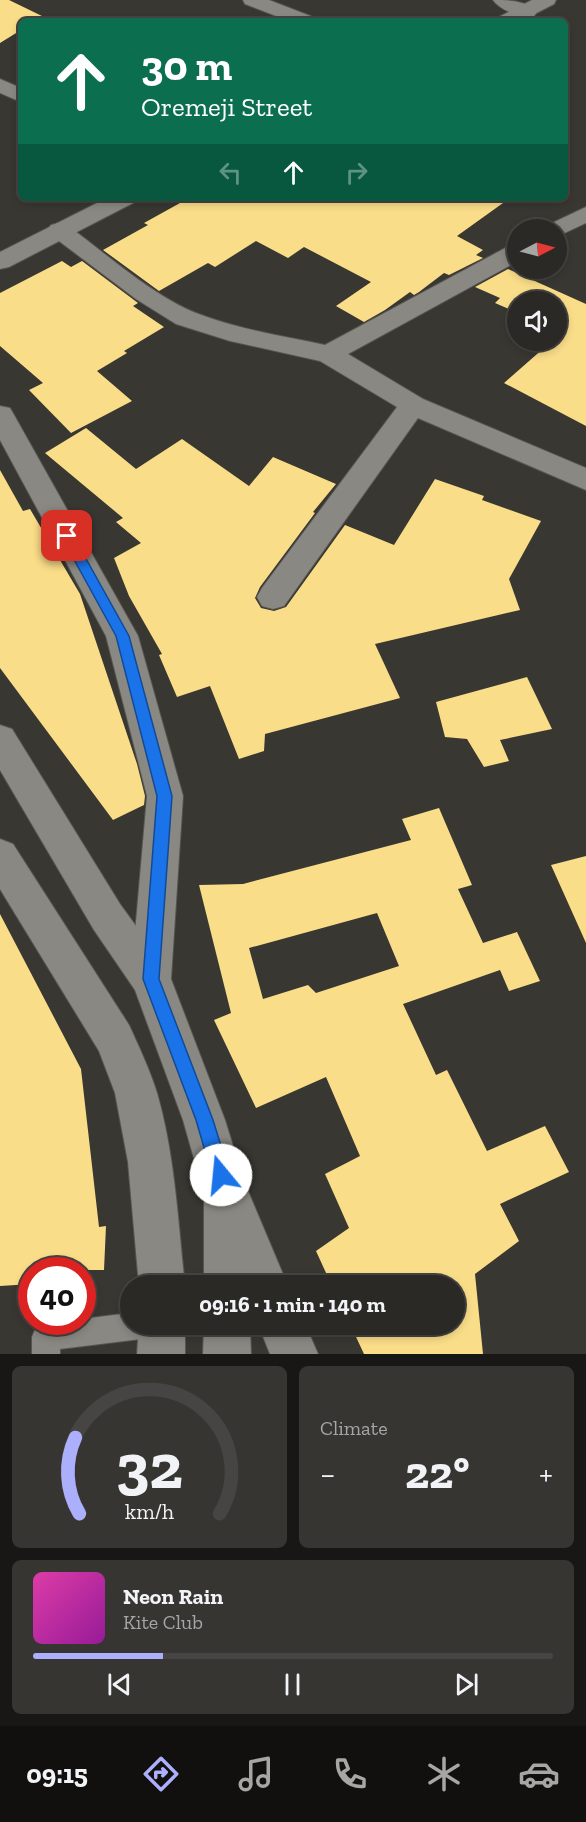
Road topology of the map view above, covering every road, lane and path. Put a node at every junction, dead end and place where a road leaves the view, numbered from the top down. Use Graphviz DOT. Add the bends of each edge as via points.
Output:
graph roads {
  1 [pos="252,0"];
  2 [pos="502,0"];
  3 [pos="568,0"];
  4 [pos="537,7"];
  5 [pos="298,18"];
  6 [pos="513,18"];
  7 [pos="0,85"];
  8 [pos="18,94"];
  9 [pos="92,201"];
  10 [pos="119,201"];
  11 [pos="586,214"];
  12 [pos="567,224"];
  13 [pos="59,230"];
  14 [pos="0,246"];
  15 [pos="507,257"];
  16 [pos="0,262"];
  17 [pos="328,354"];
  18 [pos="413,405"];
  19 [pos="0,415"];
  20 [pos="586,480"];
  21 [pos="273,597"];
  22 [pos="0,739"];
  23 [pos="0,856"];
  24 [pos="151,979"];
  25 [pos="226,1194"];
  26 [pos="161,1275"];
  27 [pos="226,1275"];
  28 [pos="260,1275"];
  29 [pos="120,1328"];
  30 [pos="162,1335"];
  31 [pos="227,1335"];
  32 [pos="286,1335"];
  33 [pos="46,1354"];
  34 [pos="161,1354"];
  35 [pos="227,1354"];
  36 [pos="294,1354"];
  1 -- 5 [label="street"];
  2 -- 4 [label="street"];
  3 -- 4 [label="street"];
  4 -- 6 [label="street"];
  7 -- 8 [label="street"];
  9 -- 14 [label="street"];
  10 -- 13 [label="street"];
  11 -- 12 [label="street"];
  13 -- 16 [label="street"];
  13 -- 17 [label="street" via="145,294 185,318 230,333"];
  15 -- 17 [label="street"];
  17 -- 18 [label="street"];
  18 -- 20 [label="street"];
  18 -- 21 [label="street"];
  19 -- 24 [label="street" via="122,636 165,796"];
  22 -- 24 [label="street" via="107,917"];
  23 -- 26 [label="street" via="115,1039 136,1093 150,1161"];
  24 -- 25 [label="street" via="204,1120"];
  25 -- 27 [label="street"];
  25 -- 28 [label="street"];
  29 -- 33 [label="lane" via="46,1337"];
  30 -- 34 [label="street"];
  31 -- 35 [label="street"];
  32 -- 36 [label="street"];
}
